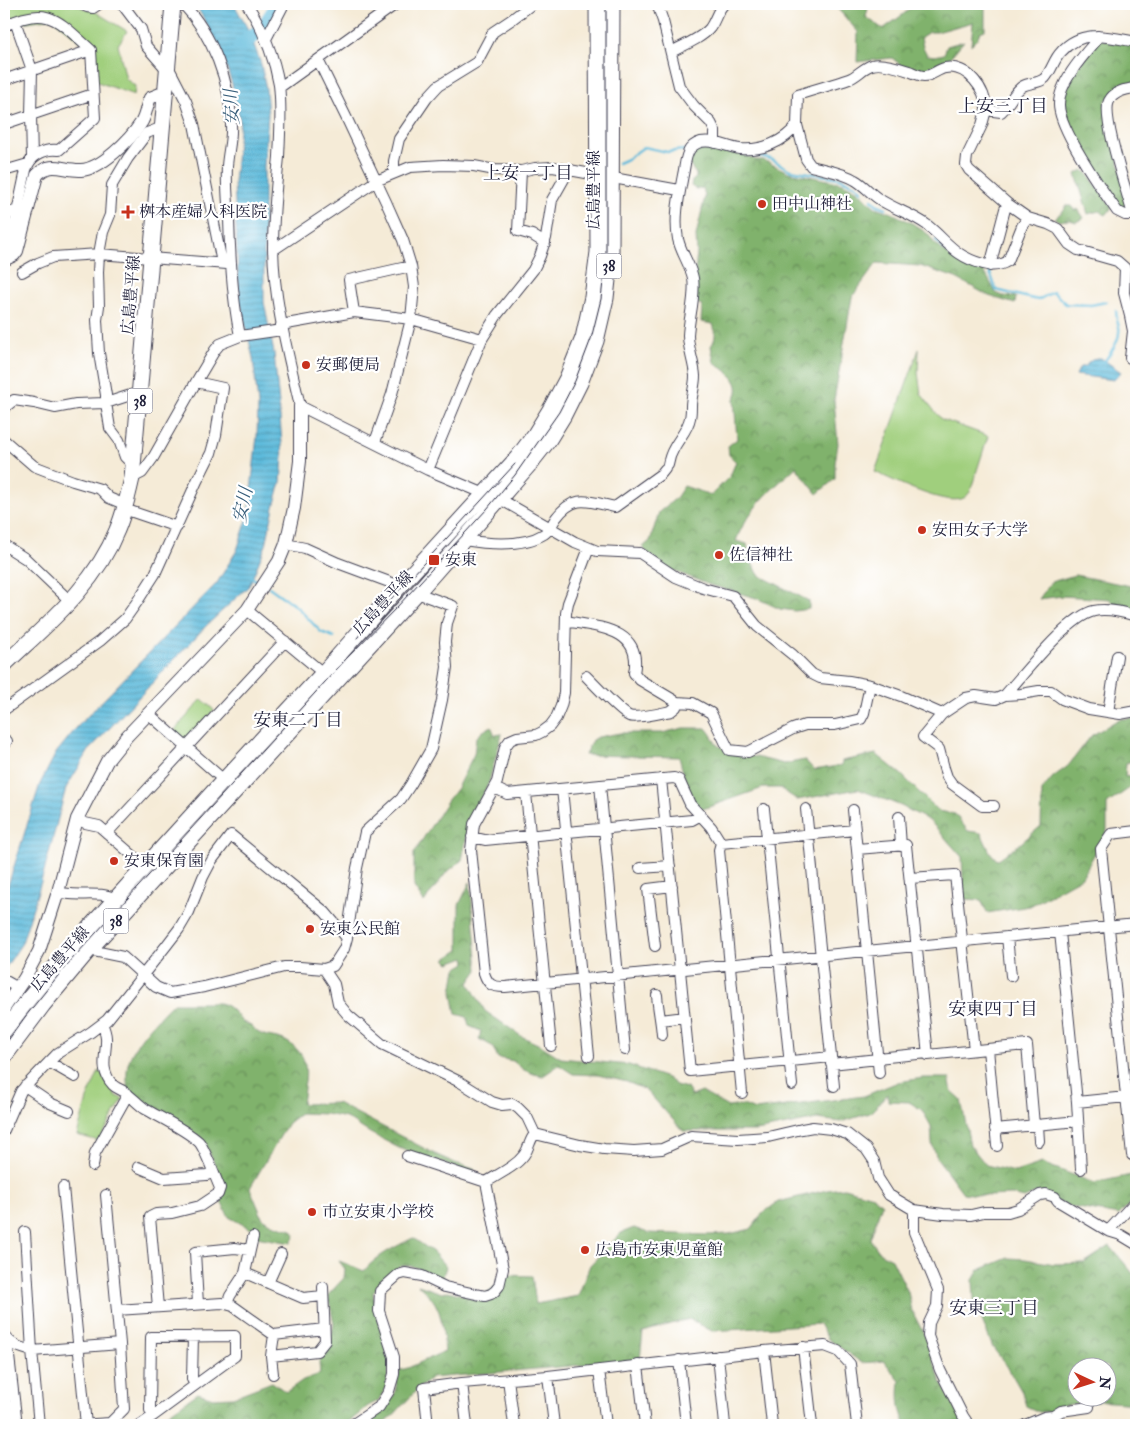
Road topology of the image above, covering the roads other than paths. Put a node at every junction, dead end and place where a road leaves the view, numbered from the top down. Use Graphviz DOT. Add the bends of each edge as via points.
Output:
graph roads {
  1 [pos="80,4"];
  2 [pos="99,4"];
  3 [pos="122,4"];
  4 [pos="173,4"];
  5 [pos="184,4"];
  6 [pos="247,4"];
  7 [pos="284,4"];
  8 [pos="396,4"];
  9 [pos="532,4"];
  10 [pos="597,4"];
  11 [pos="612,4"];
  12 [pos="657,4"];
  13 [pos="724,4"];
  14 [pos="15,21"];
  15 [pos="4,26"];
  16 [pos="1098,36"];
  17 [pos="266,39"];
  18 [pos="1136,42"];
  19 [pos="91,50"];
  20 [pos="671,52"];
  21 [pos="318,60"];
  22 [pos="32,70"];
  23 [pos="168,72"];
  24 [pos="4,80"];
  25 [pos="279,85"];
  26 [pos="1136,88"];
  27 [pos="165,92"];
  28 [pos="94,94"];
  29 [pos="986,110"];
  30 [pos="30,115"];
  31 [pos="4,124"];
  32 [pos="797,125"];
  33 [pos="163,126"];
  34 [pos="715,143"];
  35 [pos="30,162"];
  36 [pos="570,170"];
  37 [pos="4,171"];
  38 [pos="521,171"];
  39 [pos="394,173"];
  40 [pos="605,176"];
  41 [pos="376,181"];
  42 [pos="679,190"];
  43 [pos="1008,204"];
  44 [pos="18,210"];
  45 [pos="4,214"];
  46 [pos="1135,215"];
  47 [pos="1028,218"];
  48 [pos="545,243"];
  49 [pos="273,250"];
  50 [pos="99,254"];
  51 [pos="152,257"];
  52 [pos="5,259"];
  53 [pos="226,264"];
  54 [pos="411,266"];
  55 [pos="990,266"];
  56 [pos="22,272"];
  57 [pos="354,312"];
  58 [pos="411,319"];
  59 [pos="281,329"];
  60 [pos="242,336"];
  61 [pos="482,339"];
  62 [pos="1136,359"];
  63 [pos="196,382"];
  64 [pos="140,392"];
  65 [pos="106,403"];
  66 [pos="300,406"];
  67 [pos="4,408"];
  68 [pos="4,440"];
  69 [pos="374,442"];
  70 [pos="428,470"];
  71 [pos="133,472"];
  72 [pos="485,494"];
  73 [pos="500,499"];
  74 [pos="125,507"];
  75 [pos="176,527"];
  76 [pos="551,528"];
  77 [pos="464,540"];
  78 [pos="286,544"];
  79 [pos="4,545"];
  80 [pos="589,548"];
  81 [pos="400,586"];
  82 [pos="417,593"];
  83 [pos="70,601"];
  84 [pos="247,610"];
  85 [pos="1136,616"];
  86 [pos="566,621"];
  87 [pos="286,641"];
  88 [pos="1117,656"];
  89 [pos="4,665"];
  90 [pos="324,673"];
  91 [pos="586,676"];
  92 [pos="870,685"];
  93 [pos="1005,695"];
  94 [pos="677,702"];
  95 [pos="4,710"];
  96 [pos="1136,711"];
  97 [pos="1108,712"];
  98 [pos="150,714"];
  99 [pos="942,714"];
  100 [pos="187,747"];
  101 [pos="661,779"];
  102 [pos="224,780"];
  103 [pos="600,785"];
  104 [pos="495,788"];
  105 [pos="562,789"];
  106 [pos="235,790"];
  107 [pos="526,793"];
  108 [pos="994,806"];
  109 [pos="764,809"];
  110 [pos="806,809"];
  111 [pos="853,810"];
  112 [pos="701,815"];
  113 [pos="899,817"];
  114 [pos="77,819"];
  115 [pos="666,823"];
  116 [pos="604,829"];
  117 [pos="855,830"];
  118 [pos="1136,830"];
  119 [pos="107,833"];
  120 [pos="567,833"];
  121 [pos="808,835"];
  122 [pos="530,836"];
  123 [pos="472,837"];
  124 [pos="767,839"];
  125 [pos="721,843"];
  126 [pos="901,846"];
  127 [pos="857,849"];
  128 [pos="145,866"];
  129 [pos="670,866"];
  130 [pos="640,868"];
  131 [pos="910,878"];
  132 [pos="672,886"];
  133 [pos="58,892"];
  134 [pos="115,899"];
  135 [pos="1136,924"];
  136 [pos="1109,927"];
  137 [pos="1060,932"];
  138 [pos="1007,937"];
  139 [pos="347,938"];
  140 [pos="78,940"];
  141 [pos="962,941"];
  142 [pos="654,946"];
  143 [pos="917,946"];
  144 [pos="89,950"];
  145 [pos="868,950"];
  146 [pos="821,955"];
  147 [pos="779,959"];
  148 [pos="730,964"];
  149 [pos="324,969"];
  150 [pos="680,970"];
  151 [pos="142,974"];
  152 [pos="618,976"];
  153 [pos="1011,976"];
  154 [pos="581,980"];
  155 [pos="545,983"];
  156 [pos="12,984"];
  157 [pos="656,995"];
  158 [pos="4,1008"];
  159 [pos="685,1017"];
  160 [pos="661,1020"];
  161 [pos="102,1024"];
  162 [pos="4,1031"];
  163 [pos="662,1034"];
  164 [pos="551,1046"];
  165 [pos="988,1049"];
  166 [pos="625,1050"];
  167 [pos="974,1050"];
  168 [pos="928,1052"];
  169 [pos="589,1056"];
  170 [pos="4,1057"];
  171 [pos="878,1058"];
  172 [pos="831,1060"];
  173 [pos="790,1061"];
  174 [pos="48,1062"];
  175 [pos="740,1066"];
  176 [pos="879,1073"];
  177 [pos="75,1077"];
  178 [pos="792,1085"];
  179 [pos="25,1086"];
  180 [pos="834,1086"];
  181 [pos="742,1092"];
  182 [pos="128,1094"];
  183 [pos="1131,1097"];
  184 [pos="1076,1102"];
  185 [pos="69,1111"];
  186 [pos="1078,1121"];
  187 [pos="1036,1125"];
  188 [pos="995,1128"];
  189 [pos="4,1130"];
  190 [pos="535,1134"];
  191 [pos="1039,1141"];
  192 [pos="997,1146"];
  193 [pos="1132,1155"];
  194 [pos="407,1156"];
  195 [pos="93,1166"];
  196 [pos="138,1167"];
  197 [pos="1082,1169"];
  198 [pos="213,1172"];
  199 [pos="486,1182"];
  200 [pos="63,1187"];
  201 [pos="106,1195"];
  202 [pos="1136,1201"];
  203 [pos="914,1210"];
  204 [pos="1108,1231"];
  205 [pos="25,1232"];
  206 [pos="253,1237"];
  207 [pos="1136,1244"];
  208 [pos="250,1250"];
  209 [pos="281,1254"];
  210 [pos="245,1273"];
  211 [pos="268,1283"];
  212 [pos="198,1304"];
  213 [pos="227,1304"];
  214 [pos="158,1307"];
  215 [pos="117,1310"];
  216 [pos="324,1330"];
  217 [pos="274,1334"];
  218 [pos="193,1336"];
  219 [pos="5,1338"];
  220 [pos="120,1344"];
  221 [pos="79,1347"];
  222 [pos="803,1347"];
  223 [pos="32,1351"];
  224 [pos="764,1351"];
  225 [pos="271,1356"];
  226 [pos="718,1356"];
  227 [pos="679,1360"];
  228 [pos="638,1365"];
  229 [pos="599,1370"];
  230 [pos="273,1374"];
  231 [pos="548,1376"];
  232 [pos="508,1379"];
  233 [pos="462,1383"];
  234 [pos="195,1385"];
  235 [pos="1089,1407"];
  236 [pos="153,1416"];
  237 [pos="17,1425"];
  238 [pos="40,1425"];
  239 [pos="80,1425"];
  240 [pos="86,1425"];
  241 [pos="140,1425"];
  242 [pos="352,1425"];
  243 [pos="428,1425"];
  244 [pos="467,1425"];
  245 [pos="514,1425"];
  246 [pos="554,1425"];
  247 [pos="606,1425"];
  248 [pos="645,1425"];
  249 [pos="686,1425"];
  250 [pos="726,1425"];
  251 [pos="772,1425"];
  252 [pos="812,1425"];
  253 [pos="857,1425"];
  254 [pos="969,1425"];
  255 [pos="1025,1425"];
  1 -- 2 [label="street" via="93,8"];
  3 -- 23 [label="street" via="141,29 146,46"];
  4 -- 23 [label="main road, 広島豊平線 / 38"];
  5 -- 53 [label="street" via="212,45 230,106 232,126 227,166"];
  6 -- 17 [label="street"];
  7 -- 17 [label="street"];
  8 -- 21 [label="street"];
  9 -- 39 [label="street" via="493,32 477,62 427,98 399,139"];
  10 -- 40 [label="main road, 広島豊平線 / 38"];
  11 -- 40 [label="main road, 広島豊平線 / 38"];
  12 -- 20 [label="street"];
  13 -- 20 [label="street" via="705,33"];
  14 -- 15 [label="street"];
  14 -- 19 [label="street" via="40,15 52,18"];
  14 -- 22 [label="street"];
  16 -- 18 [label="street"];
  16 -- 29 [label="street" via="1076,40 1061,52 1044,78 1020,88 1001,112"];
  16 -- 46 [label="street" via="1061,92 1058,103 1060,117 1117,211"];
  17 -- 25 [label="street"];
  19 -- 22 [label="street"];
  19 -- 28 [label="street"];
  20 -- 34 [label="street" via="680,86 711,123"];
  21 -- 25 [label="street"];
  21 -- 41 [label="street"];
  22 -- 24 [label="street"];
  22 -- 30 [label="street"];
  23 -- 27 [label="main road, 広島豊平線 / 38"];
  23 -- 53 [label="street" via="177,82 194,124"];
  25 -- 49 [label="street" via="281,109"];
  26 -- 46 [label="street" via="1116,93 1109,102 1107,114"];
  27 -- 33 [label="main road, 広島豊平線 / 38"];
  27 -- 52 [label="street" via="150,98 140,124 102,162 83,170 52,167 41,170 17,251"];
  28 -- 30 [label="street"];
  28 -- 35 [label="street" via="95,118 58,150 38,154"];
  29 -- 32 [label="street" via="978,85 964,71 944,68 923,76 872,65 851,78 798,95"];
  29 -- 43 [label="street" via="966,165"];
  30 -- 31 [label="street"];
  30 -- 35 [label="street"];
  32 -- 34 [label="street" via="774,144 752,149"];
  32 -- 55 [label="street" via="811,166 855,180 879,199 927,225 958,254"];
  33 -- 50 [label="street" via="147,133 112,185 110,215"];
  33 -- 51 [label="main road, 広島豊平線 / 38"];
  34 -- 42 [label="street" via="699,143 689,150"];
  35 -- 37 [label="street"];
  35 -- 44 [label="street"];
  36 -- 38 [label="street" via="553,167"];
  36 -- 40 [label="street"];
  36 -- 48 [label="street" via="552,200"];
  38 -- 39 [label="street" via="443,165 410,167"];
  38 -- 48 [label="street" via="518,231"];
  39 -- 41 [label="street"];
  40 -- 42 [label="street"];
  40 -- 72 [label="main road, 広島豊平線 / 38" via="592,297 583,338 567,378 535,434"];
  40 -- 73 [label="main road, 広島豊平線 / 38" via="611,253 606,298 596,341 564,415 548,441"];
  41 -- 49 [label="street"];
  41 -- 54 [label="street" via="403,240"];
  42 -- 76 [label="street" via="678,238 693,279 688,336 695,376 687,428 662,474 615,508 576,501 555,519"];
  43 -- 47 [label="street"];
  43 -- 55 [label="street"];
  44 -- 45 [label="street"];
  44 -- 52 [label="street"];
  47 -- 55 [label="street" via="1008,261"];
  47 -- 62 [label="street" via="1058,229 1078,250 1117,261 1125,268 1124,293 1133,331 1130,358"];
  48 -- 61 [label="street" via="533,270"];
  49 -- 59 [label="street"];
  50 -- 51 [label="street"];
  50 -- 56 [label="street" via="53,257"];
  50 -- 65 [label="street" via="97,320"];
  51 -- 53 [label="street"];
  51 -- 64 [label="main road, 広島豊平線 / 38"];
  53 -- 60 [label="street"];
  54 -- 57 [label="street" via="349,280"];
  54 -- 58 [label="street" via="414,287"];
  57 -- 58 [label="street"];
  57 -- 59 [label="street"];
  58 -- 61 [label="street"];
  58 -- 69 [label="street" via="392,394"];
  59 -- 60 [label="street"];
  59 -- 66 [label="street"];
  60 -- 63 [label="street" via="220,344"];
  61 -- 70 [label="street"];
  63 -- 71 [label="street" via="153,458 142,473"];
  63 -- 75 [label="street" via="223,388 211,453"];
  64 -- 65 [label="street"];
  64 -- 71 [label="main road, 広島豊平線 / 38"];
  65 -- 67 [label="street" via="55,408 14,400"];
  65 -- 71 [label="street" via="110,428 120,440"];
  66 -- 69 [label="street"];
  66 -- 78 [label="street" via="300,461"];
  68 -- 74 [label="street" via="34,466 100,489"];
  69 -- 70 [label="street"];
  70 -- 72 [label="street"];
  71 -- 74 [label="main road, 広島豊平線 / 38"];
  72 -- 73 [label="street"];
  72 -- 81 [label="main road, 広島豊平線 / 38"];
  73 -- 76 [label="street"];
  73 -- 77 [label="main road, 広島豊平線 / 38"];
  74 -- 75 [label="street"];
  74 -- 83 [label="main road, 広島豊平線 / 38" via="107,552"];
  75 -- 95 [label="street" via="155,574 125,618"];
  76 -- 77 [label="street" via="544,534 516,542"];
  76 -- 80 [label="street"];
  77 -- 82 [label="main road, 広島豊平線 / 38"];
  78 -- 81 [label="street" via="305,548"];
  78 -- 84 [label="street" via="279,561"];
  79 -- 83 [label="street" via="26,559"];
  80 -- 86 [label="street" via="568,602"];
  80 -- 92 [label="street" via="640,553 676,576 733,596 757,626 812,674"];
  81 -- 90 [label="main road, 広島豊平線 / 38"];
  82 -- 106 [label="main road, 広島豊平線 / 38"];
  82 -- 139 [label="street" via="453,606 447,622 442,700 431,748 411,784 401,799 365,832"];
  83 -- 89 [label="main road, 広島豊平線 / 38"];
  84 -- 87 [label="street"];
  84 -- 98 [label="street"];
  85 -- 93 [label="street" via="1106,610 1081,617 1056,638"];
  86 -- 94 [label="street" via="621,634 632,645 636,665 634,673"];
  86 -- 104 [label="street" via="562,706 550,726 542,732 510,740 505,747"];
  87 -- 90 [label="street"];
  87 -- 100 [label="street"];
  88 -- 97 [label="street"];
  90 -- 102 [label="main road, 広島豊平線 / 38"];
  91 -- 94 [label="street" via="629,716 671,711"];
  92 -- 94 [label="street" via="861,718 835,725 793,728 748,752 729,750 711,713 693,703"];
  92 -- 99 [label="street"];
  93 -- 97 [label="street" via="1051,691 1062,699 1089,709"];
  93 -- 99 [label="street" via="966,698"];
  96 -- 97 [label="street"];
  98 -- 100 [label="street"];
  98 -- 114 [label="street" via="106,761"];
  99 -- 108 [label="street" via="923,737 939,749 952,784 982,806"];
  100 -- 102 [label="street"];
  100 -- 119 [label="street"];
  101 -- 103 [label="street"];
  101 -- 112 [label="street" via="679,780 690,804"];
  101 -- 115 [label="street"];
  102 -- 106 [label="street"];
  102 -- 128 [label="main road, 広島豊平線 / 38"];
  103 -- 105 [label="street"];
  103 -- 116 [label="street"];
  104 -- 107 [label="street" via="507,794"];
  104 -- 123 [label="street" via="474,824"];
  105 -- 107 [label="street"];
  105 -- 120 [label="street"];
  106 -- 144 [label="main road, 広島豊平線 / 38"];
  107 -- 122 [label="street"];
  109 -- 124 [label="street"];
  110 -- 121 [label="street"];
  111 -- 117 [label="street"];
  112 -- 115 [label="street" via="692,820"];
  112 -- 125 [label="street"];
  113 -- 126 [label="street"];
  114 -- 119 [label="street" via="99,826"];
  114 -- 133 [label="street"];
  115 -- 116 [label="street"];
  115 -- 129 [label="street"];
  116 -- 120 [label="street"];
  116 -- 152 [label="street"];
  117 -- 121 [label="street"];
  117 -- 127 [label="street"];
  118 -- 136 [label="street" via="1111,834 1101,849"];
  119 -- 128 [label="street"];
  120 -- 122 [label="street"];
  120 -- 154 [label="street"];
  121 -- 124 [label="street"];
  121 -- 146 [label="street"];
  122 -- 123 [label="street" via="485,840"];
  122 -- 155 [label="street"];
  123 -- 155 [label="street" via="486,980 496,987"];
  124 -- 125 [label="street"];
  124 -- 147 [label="street"];
  125 -- 148 [label="street" via="719,850"];
  126 -- 127 [label="street"];
  126 -- 131 [label="street" via="906,845"];
  127 -- 145 [label="street"];
  128 -- 134 [label="main road, 広島豊平線 / 38"];
  129 -- 130 [label="street"];
  129 -- 132 [label="street"];
  131 -- 141 [label="street" via="955,875"];
  131 -- 143 [label="street"];
  132 -- 142 [label="street" via="648,889"];
  132 -- 150 [label="street"];
  133 -- 134 [label="street" via="109,895"];
  133 -- 156 [label="street" via="39,951 24,980"];
  134 -- 140 [label="main road, 広島豊平線 / 38"];
  135 -- 136 [label="street"];
  136 -- 137 [label="street"];
  136 -- 183 [label="street"];
  137 -- 138 [label="street"];
  137 -- 184 [label="street"];
  138 -- 141 [label="street"];
  138 -- 153 [label="street"];
  139 -- 149 [label="street" via="333,966"];
  139 -- 151 [label="street" via="325,912 232,834 212,860 179,929"];
  140 -- 144 [label="street"];
  140 -- 162 [label="main road, 広島豊平線 / 38"];
  141 -- 143 [label="street"];
  141 -- 167 [label="street"];
  143 -- 145 [label="street"];
  143 -- 168 [label="street"];
  144 -- 151 [label="street" via="123,958"];
  144 -- 170 [label="main road, 広島豊平線 / 38"];
  145 -- 146 [label="street"];
  145 -- 171 [label="street"];
  146 -- 147 [label="street"];
  146 -- 172 [label="street"];
  147 -- 148 [label="street"];
  147 -- 173 [label="street"];
  148 -- 150 [label="street"];
  148 -- 175 [label="street"];
  149 -- 151 [label="street" via="284,967 170,992 156,987"];
  149 -- 190 [label="street" via="334,984 338,1003 382,1044 460,1082 492,1102 512,1104 527,1117"];
  150 -- 152 [label="street"];
  150 -- 159 [label="street"];
  151 -- 161 [label="street"];
  152 -- 154 [label="street"];
  152 -- 166 [label="street"];
  154 -- 155 [label="street"];
  154 -- 169 [label="street"];
  155 -- 164 [label="street"];
  156 -- 158 [label="street"];
  157 -- 160 [label="street"];
  159 -- 160 [label="street"];
  159 -- 175 [label="street" via="690,1071"];
  160 -- 163 [label="street"];
  161 -- 174 [label="street"];
  161 -- 182 [label="street" via="106,1032 103,1066 107,1077 115,1087"];
  165 -- 167 [label="street"];
  165 -- 187 [label="street" via="1027,1045"];
  165 -- 188 [label="street"];
  167 -- 168 [label="street" via="928,1055"];
  168 -- 171 [label="street"];
  171 -- 172 [label="street"];
  171 -- 176 [label="street"];
  172 -- 173 [label="street"];
  172 -- 180 [label="street"];
  173 -- 175 [label="street"];
  173 -- 178 [label="street"];
  174 -- 177 [label="street"];
  174 -- 179 [label="street"];
  175 -- 181 [label="street"];
  179 -- 185 [label="street"];
  179 -- 189 [label="street"];
  182 -- 195 [label="street" via="95,1153"];
  182 -- 198 [label="street" via="201,1143"];
  183 -- 184 [label="street"];
  183 -- 193 [label="street"];
  184 -- 186 [label="street"];
  186 -- 187 [label="street"];
  186 -- 197 [label="street"];
  187 -- 188 [label="street"];
  187 -- 191 [label="street"];
  188 -- 192 [label="street"];
  190 -- 199 [label="street" via="523,1157"];
  190 -- 203 [label="street" via="580,1145 634,1152 662,1149 691,1136 768,1137 813,1127 831,1129 847,1134 866,1149 874,1161 878,1178 890,1195"];
  194 -- 199 [label="street"];
  196 -- 198 [label="street" via="164,1178"];
  198 -- 214 [label="street" via="220,1188 218,1194 200,1206 150,1217"];
  199 -- 242 [label="street" via="503,1270 499,1286 485,1296 445,1287 406,1273 389,1282 380,1291 379,1311 394,1357 394,1374 379,1407"];
  200 -- 221 [label="street"];
  201 -- 215 [label="street"];
  202 -- 204 [label="street"];
  203 -- 204 [label="street" via="971,1215 1008,1212 1046,1194 1055,1196 1058,1201"];
  203 -- 254 [label="street" via="914,1232 938,1290 928,1336 940,1370"];
  204 -- 207 [label="street"];
  205 -- 223 [label="street"];
  206 -- 208 [label="street"];
  208 -- 210 [label="street"];
  208 -- 212 [label="street" via="235,1248 196,1252"];
  209 -- 211 [label="street"];
  210 -- 211 [label="street"];
  210 -- 213 [label="street"];
  211 -- 216 [label="street" via="303,1298 323,1291"];
  212 -- 213 [label="street"];
  212 -- 214 [label="street"];
  213 -- 217 [label="street"];
  214 -- 215 [label="street"];
  215 -- 220 [label="street"];
  216 -- 217 [label="street"];
  216 -- 225 [label="street" via="325,1341 317,1351"];
  217 -- 225 [label="street"];
  218 -- 234 [label="street" via="192,1379"];
  218 -- 234 [label="street" via="235,1336 235,1356"];
  218 -- 236 [label="street" via="151,1337 150,1410"];
  219 -- 223 [label="street"];
  219 -- 237 [label="street"];
  220 -- 221 [label="street"];
  220 -- 240 [label="street" via="124,1409 110,1423"];
  221 -- 223 [label="street"];
  221 -- 240 [label="street"];
  222 -- 224 [label="street"];
  222 -- 252 [label="street"];
  222 -- 253 [label="street" via="825,1346 838,1352 850,1364"];
  223 -- 238 [label="street"];
  224 -- 226 [label="street"];
  224 -- 251 [label="street"];
  225 -- 230 [label="street"];
  226 -- 227 [label="street"];
  226 -- 250 [label="street"];
  227 -- 228 [label="street"];
  227 -- 249 [label="street"];
  228 -- 229 [label="street"];
  228 -- 248 [label="street"];
  229 -- 231 [label="street"];
  229 -- 247 [label="street"];
  231 -- 232 [label="street"];
  231 -- 246 [label="street"];
  232 -- 233 [label="street"];
  232 -- 245 [label="street"];
  233 -- 243 [label="street" via="424,1388"];
  233 -- 244 [label="street"];
  234 -- 236 [label="street"];
  235 -- 255 [label="street" via="1061,1411"];
  236 -- 241 [label="street"];
  239 -- 240 [label="street"];
}
